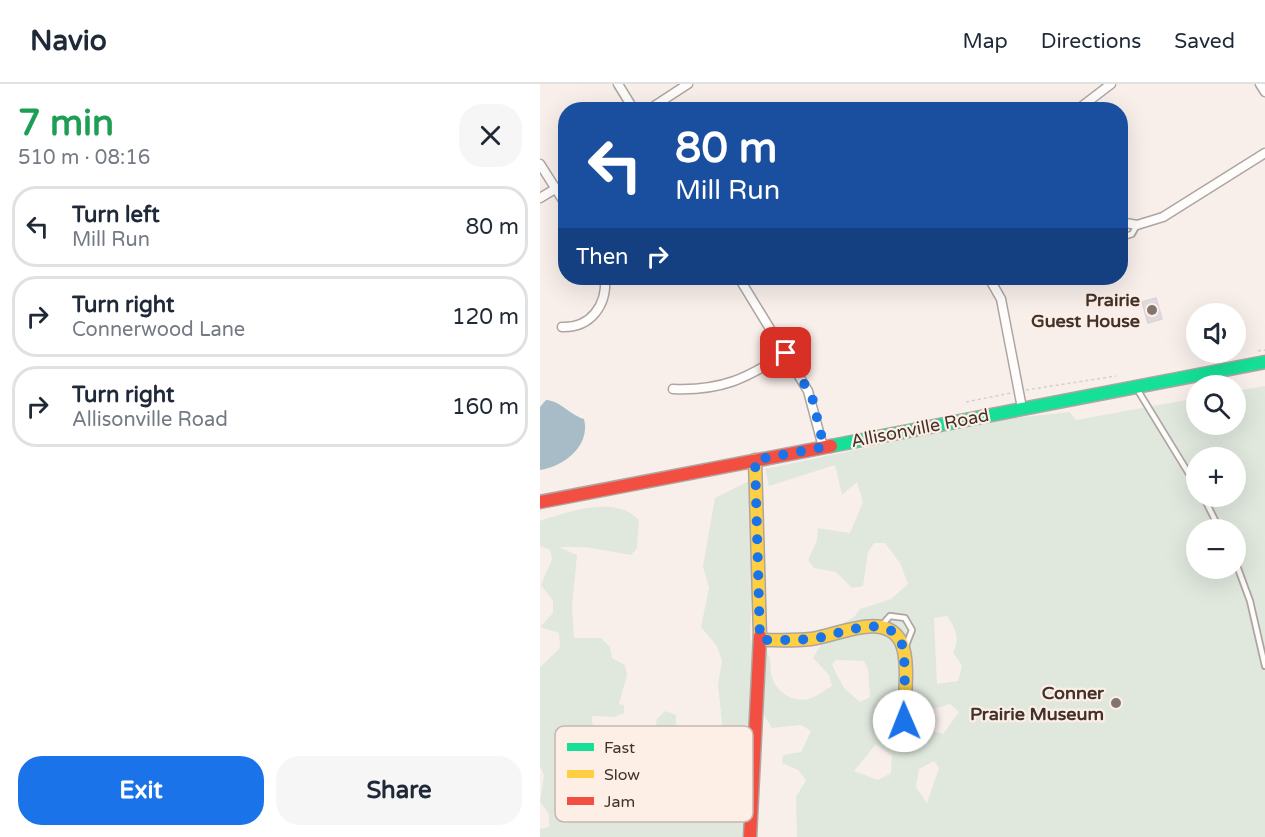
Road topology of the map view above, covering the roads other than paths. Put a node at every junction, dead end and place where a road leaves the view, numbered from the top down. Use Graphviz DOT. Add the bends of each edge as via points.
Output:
graph roads {
  1 [pos="618,84"];
  2 [pos="688,84"];
  3 [pos="1111,84"];
  4 [pos="1260,84"];
  5 [pos="1265,92"];
  6 [pos="629,102"];
  7 [pos="660,102"];
  8 [pos="1087,102"];
  9 [pos="1265,153"];
  10 [pos="540,164"];
  11 [pos="555,189"];
  12 [pos="558,193"];
  13 [pos="540,198"];
  14 [pos="1128,223"];
  15 [pos="1137,225"];
  16 [pos="1128,235"];
  17 [pos="604,285"];
  18 [pos="743,285"];
  19 [pos="993,285"];
  20 [pos="562,327"];
  21 [pos="786,353"];
  22 [pos="1262,356"];
  23 [pos="1135,386"];
  24 [pos="673,389"];
  25 [pos="1022,408"];
  26 [pos="824,447"];
  27 [pos="755,460"];
  28 [pos="1186,469"];
  29 [pos="540,502"];
  30 [pos="1242,579"];
  31 [pos="880,627"];
  32 [pos="760,640"];
  33 [pos="904,650"];
  34 [pos="1265,666"];
  35 [pos="904,721"];
  36 [pos="753,778"];
  37 [pos="751,822"];
  38 [pos="750,837"];
  1 -- 6 [label="street"];
  2 -- 7 [label="street"];
  3 -- 8 [label="street"];
  4 -- 5 [label="street"];
  9 -- 15 [label="street" via="1162,217"];
  10 -- 11 [label="street"];
  11 -- 12 [label="street"];
  11 -- 13 [label="street"];
  14 -- 15 [label="street"];
  15 -- 16 [label="lane"];
  17 -- 20 [label="street" via="602,304 592,318"];
  18 -- 21 [label="street"];
  19 -- 25 [label="street" via="1000,299"];
  21 -- 24 [label="street" via="730,384"];
  21 -- 26 [label="street" via="812,397"];
  22 -- 23 [label="main road, Allisonville Road"];
  23 -- 25 [label="main road, Allisonville Road"];
  23 -- 28 [label="lane"];
  25 -- 26 [label="main road, Allisonville Road"];
  26 -- 27 [label="main road, Allisonville Road"];
  27 -- 29 [label="main road, Allisonville Road"];
  27 -- 32 [label="main road"];
  30 -- 34 [label="lane"];
  31 -- 32 [label="main road" via="813,639"];
  31 -- 33 [label="main road" via="896,634"];
  31 -- 33 [label="lane" via="890,616 905,618 912,630"];
  32 -- 36 [label="main road"];
  33 -- 35 [label="main road"];
  37 -- 38 [label="main road"];
}
